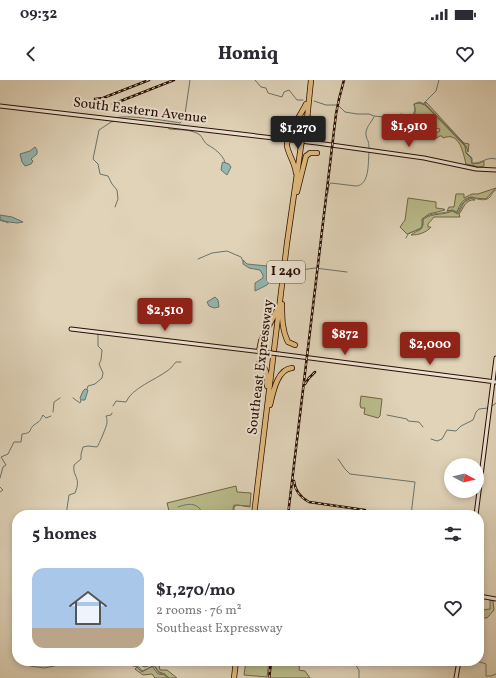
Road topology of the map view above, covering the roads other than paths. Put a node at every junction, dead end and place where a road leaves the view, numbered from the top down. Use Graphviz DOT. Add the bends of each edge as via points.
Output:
graph roads {
  1 [pos="310,80"];
  2 [pos="307,105"];
  3 [pos="0,106"];
  4 [pos="317,133"];
  5 [pos="287,139"];
  6 [pos="302,146"];
  7 [pos="314,154"];
  8 [pos="496,170"];
  9 [pos="296,185"];
  10 [pos="297,192"];
  11 [pos="281,295"];
  12 [pos="282,302"];
  13 [pos="192,344"];
  14 [pos="293,344"];
  15 [pos="258,350"];
  16 [pos="300,356"];
  17 [pos="496,358"];
  18 [pos="294,360"];
  19 [pos="258,364"];
  20 [pos="290,369"];
  21 [pos="495,382"];
  22 [pos="270,405"];
  23 [pos="266,414"];
  24 [pos="256,510"];
  25 [pos="257,510"];
  26 [pos="477,510"];
  27 [pos="484,597"];
  28 [pos="496,599"];
  29 [pos="236,666"];
  30 [pos="457,666"];
  31 [pos="235,678"];
  32 [pos="456,678"];
  1 -- 2 [label="highway, Southeast Expressway / I 240"];
  2 -- 4 [label="highway" via="310,130"];
  2 -- 5 [label="highway"];
  2 -- 6 [label="highway, Southeast Expressway / I 240, bridge"];
  3 -- 5 [label="main road, South Eastern Avenue"];
  5 -- 8 [label="main road, South Eastern Avenue"];
  5 -- 9 [label="highway" via="295,169"];
  6 -- 9 [label="highway, Southeast Expressway / I 240"];
  6 -- 10 [label="highway, Southeast Expressway / I 240"];
  7 -- 10 [label="highway" via="309,153 306,157"];
  9 -- 11 [label="highway, Southeast Expressway / I 240"];
  10 -- 12 [label="highway, Southeast Expressway / I 240"];
  11 -- 15 [label="highway" via="274,318"];
  11 -- 23 [label="highway, Southeast Expressway / I 240"];
  12 -- 14 [label="highway" via="283,327 288,341"];
  12 -- 22 [label="highway, Southeast Expressway / I 240"];
  13 -- 13 [label="main road" via="71,329"];
  13 -- 15 [label="main road"];
  15 -- 16 [label="main road, bridge"];
  16 -- 18 [label="main road"];
  16 -- 21 [label="main road"];
  17 -- 21 [label="main road"];
  19 -- 23 [label="highway" via="264,367 267,377"];
  20 -- 22 [label="highway" via="282,374 277,382"];
  21 -- 26 [label="main road"];
  22 -- 25 [label="highway, Southeast Expressway / I 240"];
  23 -- 24 [label="highway, Southeast Expressway / I 240"];
  27 -- 28 [label="main road"];
  29 -- 31 [label="highway"];
  30 -- 32 [label="main road"];
}
